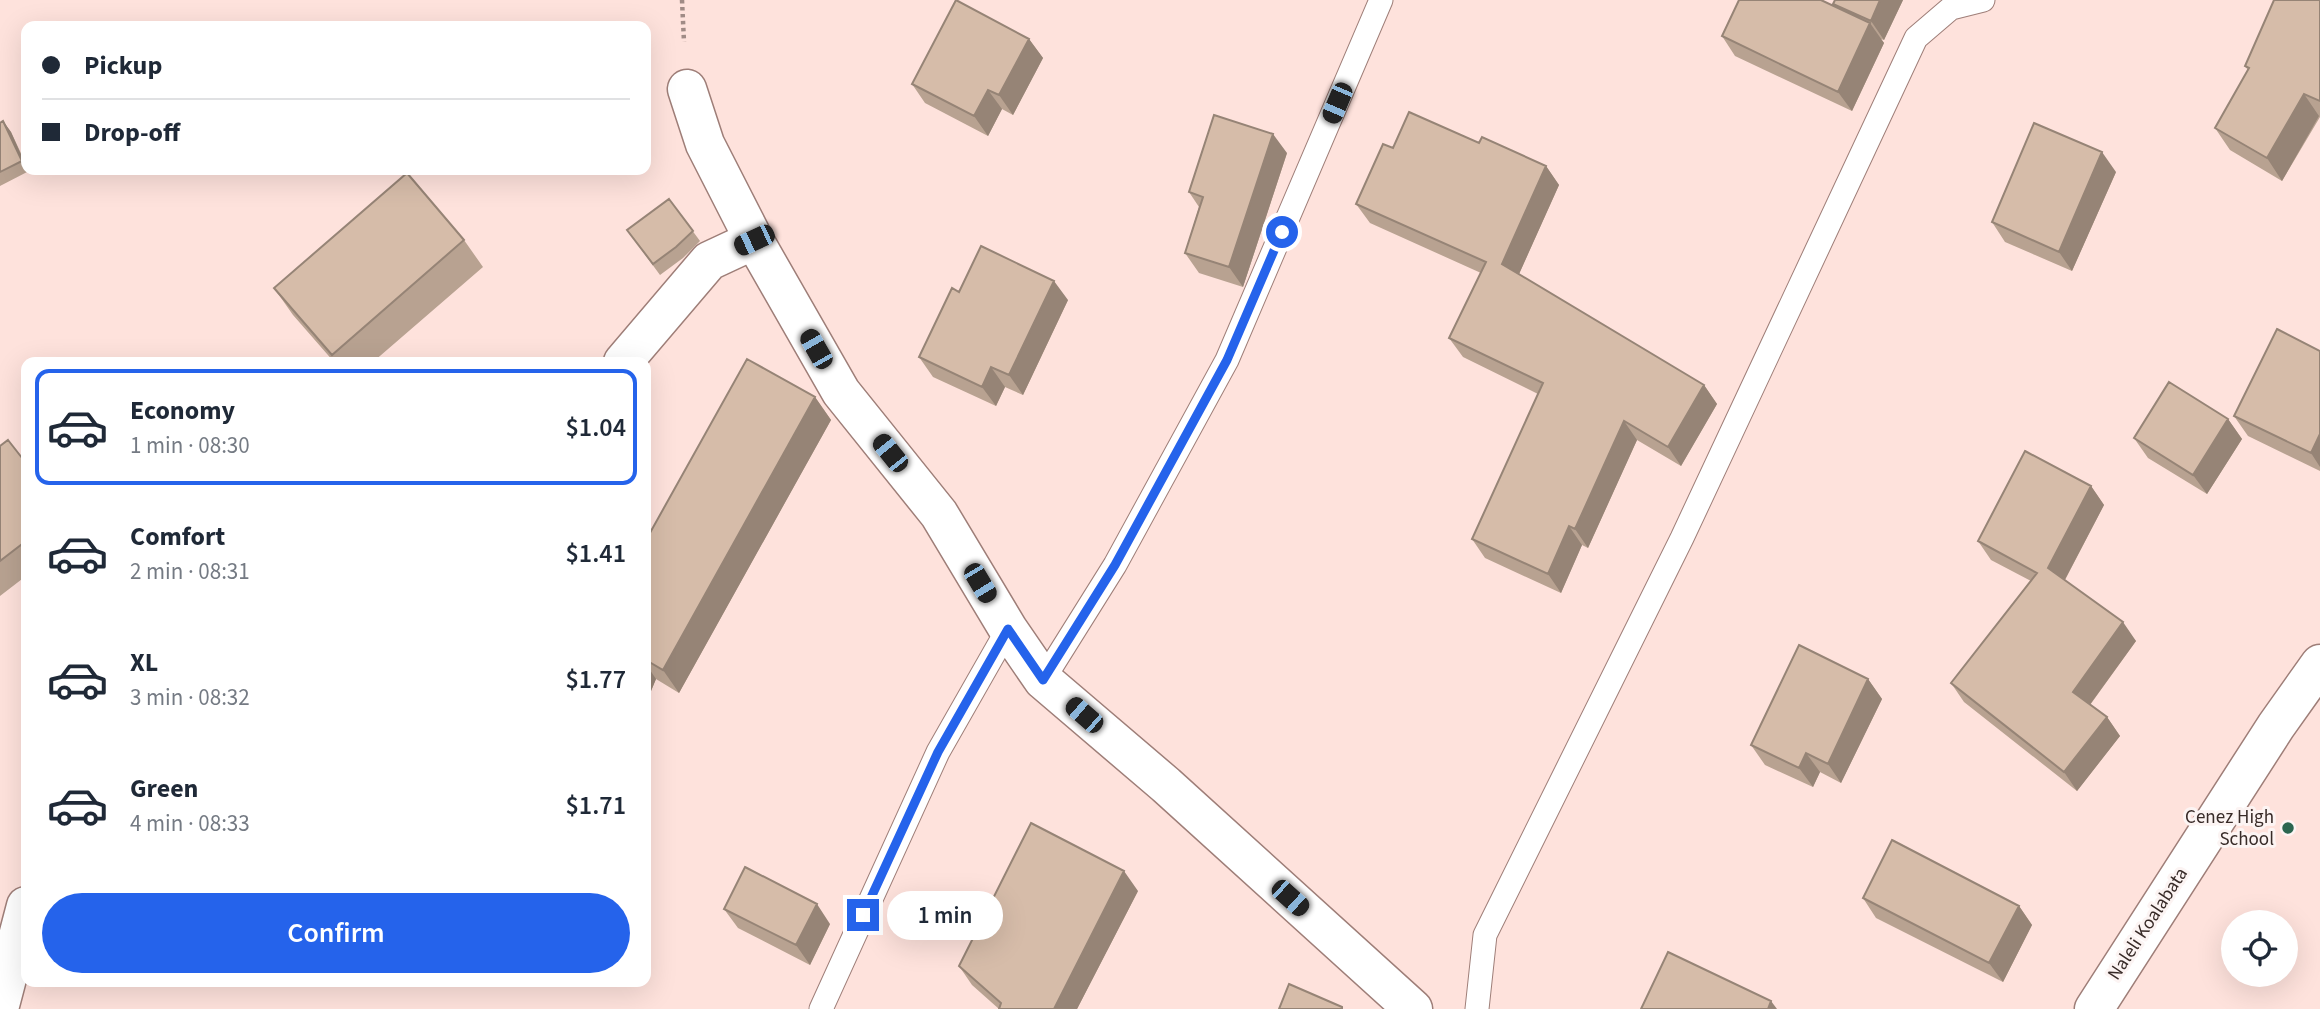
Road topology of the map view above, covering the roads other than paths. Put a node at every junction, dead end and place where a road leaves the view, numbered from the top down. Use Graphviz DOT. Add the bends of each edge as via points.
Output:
graph roads {
  1 [pos="1381,0"];
  2 [pos="1983,0"];
  3 [pos="687,89"];
  4 [pos="754,240"];
  5 [pos="627,357"];
  6 [pos="1008,629"];
  7 [pos="2320,664"];
  8 [pos="1043,680"];
  9 [pos="21,881"];
  10 [pos="0,890"];
  11 [pos="21,925"];
  12 [pos="0,1005"];
  13 [pos="821,1009"];
  14 [pos="1413,1009"];
  15 [pos="1476,1009"];
  16 [pos="2094,1009"];
  1 -- 8 [label="lane" via="1227,360 1115,565"];
  2 -- 15 [label="lane" via="1951,8 1916,38 1682,538 1485,935"];
  3 -- 4 [label="street" via="705,144"];
  4 -- 5 [label="street" via="709,261"];
  4 -- 6 [label="street" via="841,392 939,514"];
  6 -- 8 [label="street"];
  6 -- 13 [label="lane" via="938,752"];
  7 -- 16 [label="street, Naleli Koalabata"];
  8 -- 14 [label="street"];
  9 -- 10 [label="street"];
  11 -- 12 [label="street"];
}
